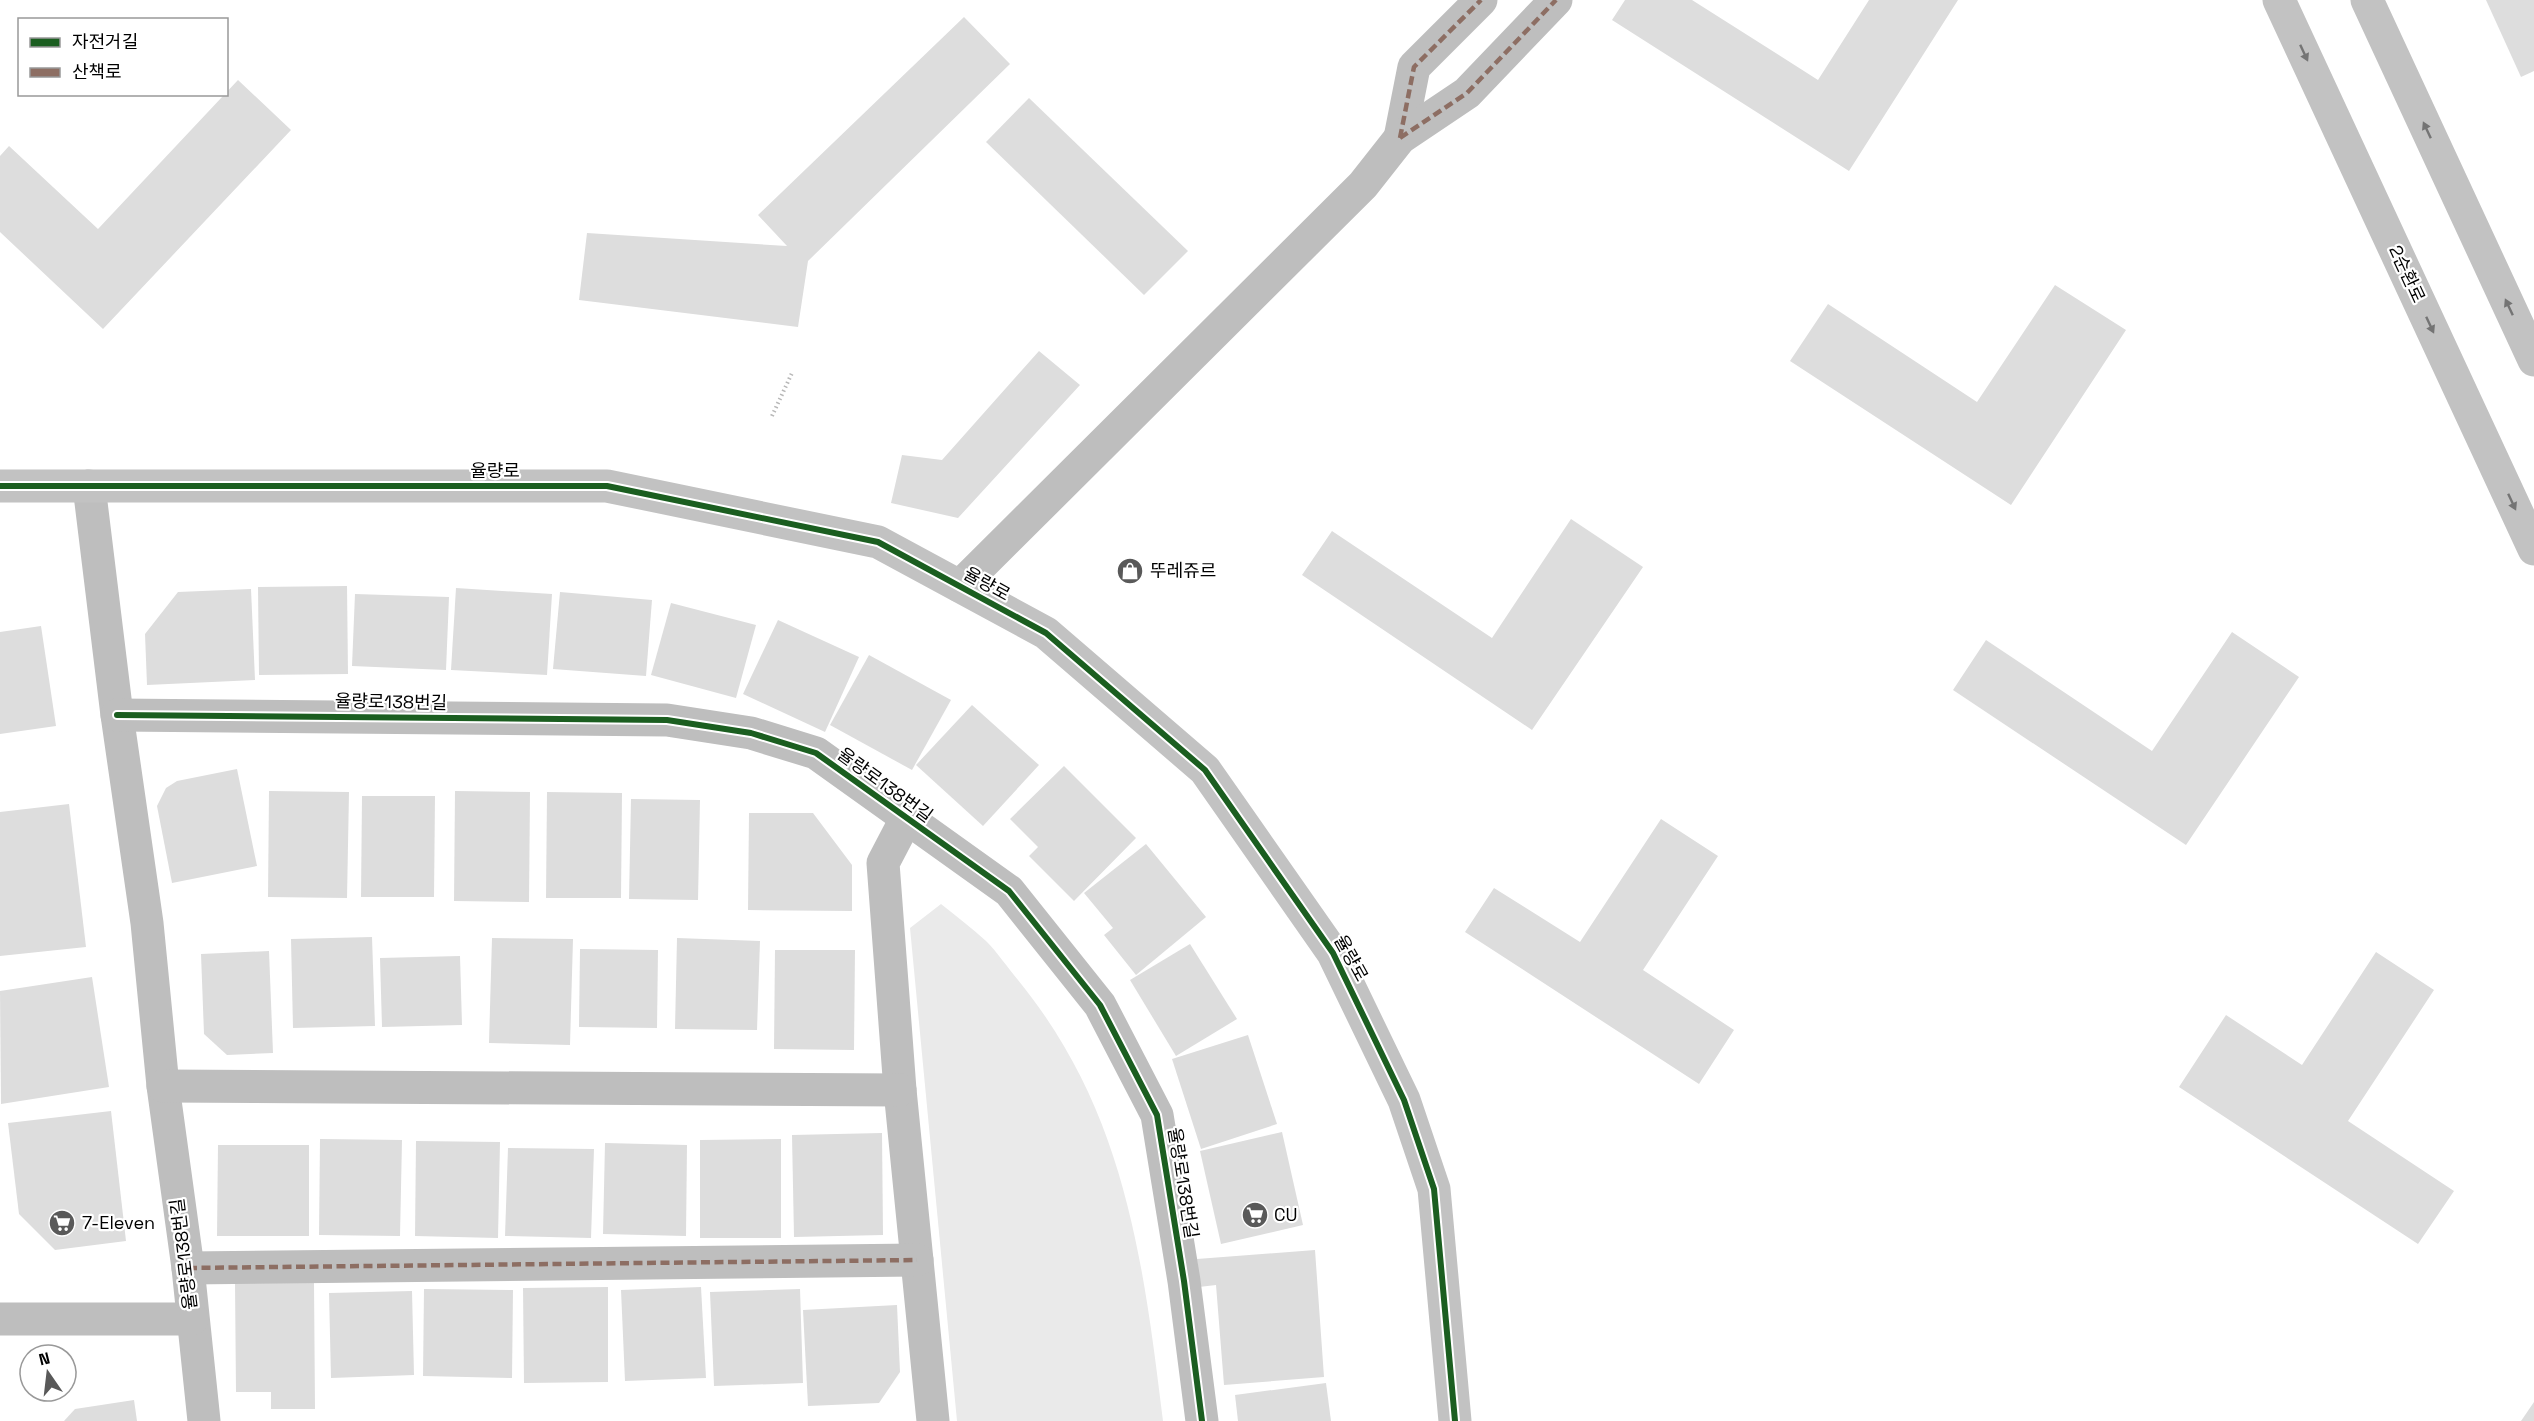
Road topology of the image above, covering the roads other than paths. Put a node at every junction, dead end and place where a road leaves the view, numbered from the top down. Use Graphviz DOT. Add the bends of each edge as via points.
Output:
graph roads {
  1 [pos="1481,0"];
  2 [pos="1556,0"];
  3 [pos="2279,0"];
  4 [pos="2367,0"];
  5 [pos="1400,138"];
  6 [pos="2534,360"];
  7 [pos="0,486"];
  8 [pos="89,486"];
  9 [pos="2534,549"];
  10 [pos="960,586"];
  11 [pos="117,715"];
  12 [pos="906,819"];
  13 [pos="163,1086"];
  14 [pos="900,1090"];
  15 [pos="917,1260"];
  16 [pos="188,1268"];
  17 [pos="0,1319"];
  18 [pos="192,1319"];
  19 [pos="204,1421"];
  20 [pos="933,1421"];
  21 [pos="1202,1421"];
  22 [pos="1455,1421"];
  1 -- 5 [label="street" via="1414,67"];
  2 -- 5 [label="street" via="1467,93"];
  3 -- 9 [label="street, 2순환로, one-way"];
  6 -- 4 [label="street, one-way"];
  5 -- 10 [label="street" via="1363,185"];
  7 -- 8 [label="street, 율량로"];
  8 -- 10 [label="street, 율량로" via="607,486 878,542"];
  8 -- 11 [label="street, 율량로138번길"];
  10 -- 22 [label="street, 율량로" via="1046,633 1205,770 1333,953 1404,1100 1434,1189"];
  11 -- 12 [label="street, 율량로138번길" via="668,720 751,733 816,753"];
  11 -- 13 [label="street, 율량로138번길" via="147,923"];
  12 -- 14 [label="street" via="883,863"];
  12 -- 21 [label="street, 율량로138번길" via="1009,891 1100,1005 1157,1115"];
  13 -- 14 [label="street"];
  13 -- 16 [label="street, 율량로138번길"];
  14 -- 15 [label="street"];
  15 -- 16 [label="street"];
  15 -- 20 [label="street"];
  16 -- 18 [label="street, 율량로138번길"];
  17 -- 18 [label="street"];
  18 -- 19 [label="street, 율량로138번길"];
}
